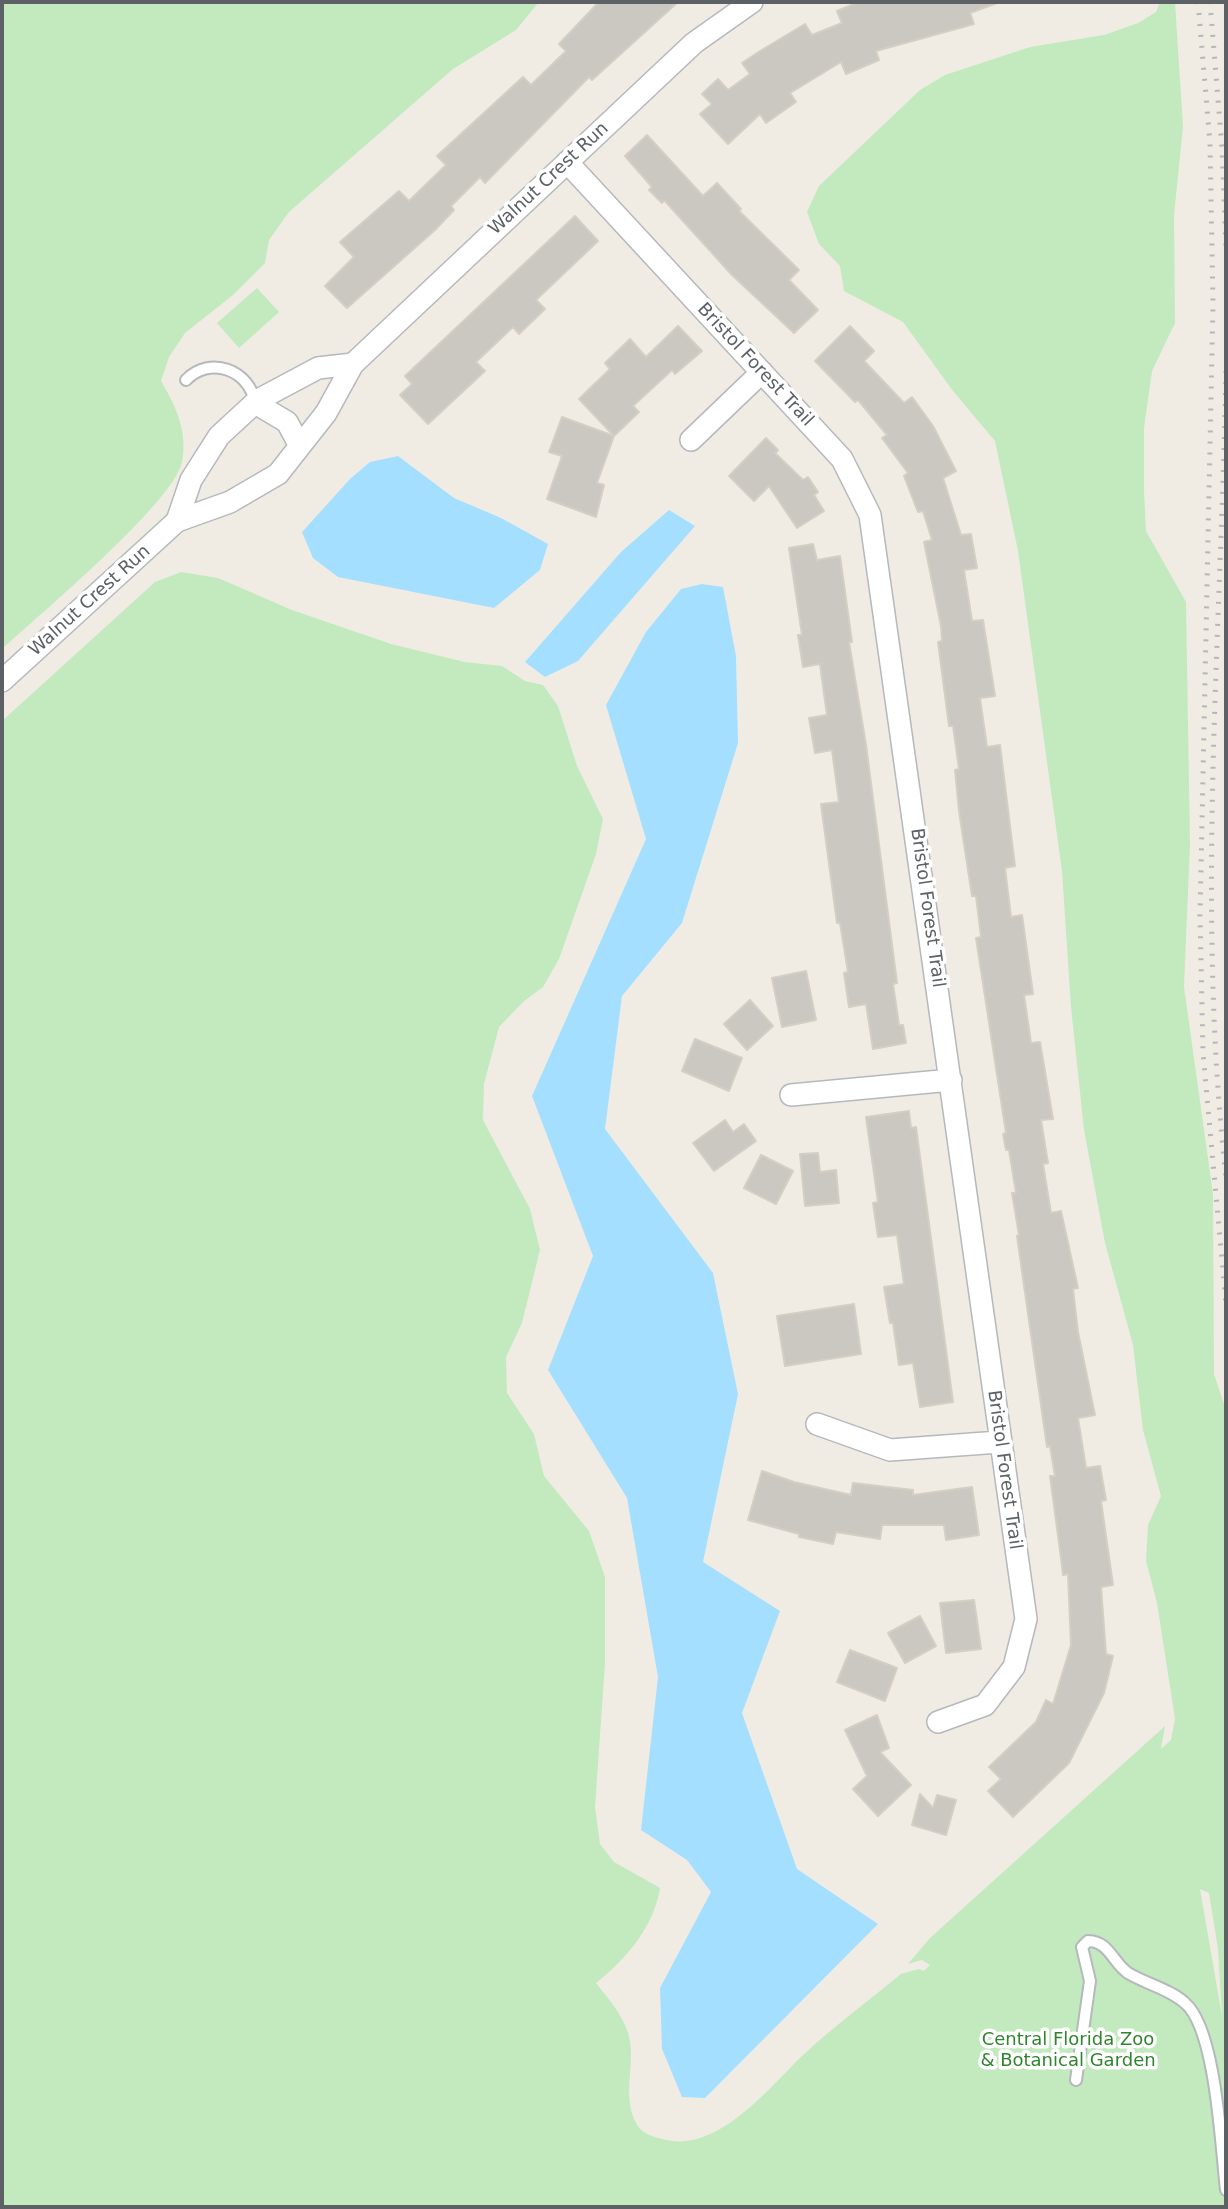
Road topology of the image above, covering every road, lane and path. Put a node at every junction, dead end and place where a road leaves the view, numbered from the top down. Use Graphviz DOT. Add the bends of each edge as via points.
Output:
graph roads {
  1 [pos="752,2"];
  2 [pos="567,162"];
  3 [pos="353,364"];
  4 [pos="762,372"];
  5 [pos="186,380"];
  6 [pos="255,403"];
  7 [pos="691,440"];
  8 [pos="300,446"];
  9 [pos="177,522"];
  10 [pos="2,681"];
  11 [pos="951,1080"];
  12 [pos="791,1095"];
  13 [pos="817,1424"];
  14 [pos="999,1442"];
  15 [pos="938,1722"];
  16 [pos="1076,2080"];
  17 [pos="1226,2190"];
  1 -- 2 [label="street, Walnut Crest Run" via="694,43"];
  2 -- 3 [label="street, Walnut Crest Run"];
  2 -- 4 [label="street, Bristol Forest Trail"];
  3 -- 6 [label="street, Walnut Crest Run" via="318,368"];
  3 -- 8 [label="street, Walnut Crest Run" via="326,413"];
  4 -- 7 [label="street"];
  4 -- 11 [label="street, Bristol Forest Trail" via="842,458 870,515"];
  5 -- 6 [label="lane" via="197,371 231,369 248,384"];
  6 -- 8 [label="street" via="287,422"];
  6 -- 9 [label="street, Walnut Crest Run" via="219,436 191,480"];
  8 -- 9 [label="street, Walnut Crest Run" via="278,474 230,502"];
  9 -- 10 [label="street, Walnut Crest Run"];
  11 -- 12 [label="street"];
  11 -- 14 [label="street, Bristol Forest Trail"];
  13 -- 14 [label="street" via="890,1450"];
  14 -- 15 [label="street, Bristol Forest Trail" via="1026,1619 1014,1667 985,1705"];
  16 -- 17 [label="lane" via="1090,1981 1082,1947 1096,1941 1126,1972 1184,2002 1196,2014 1207,2041"];
}
